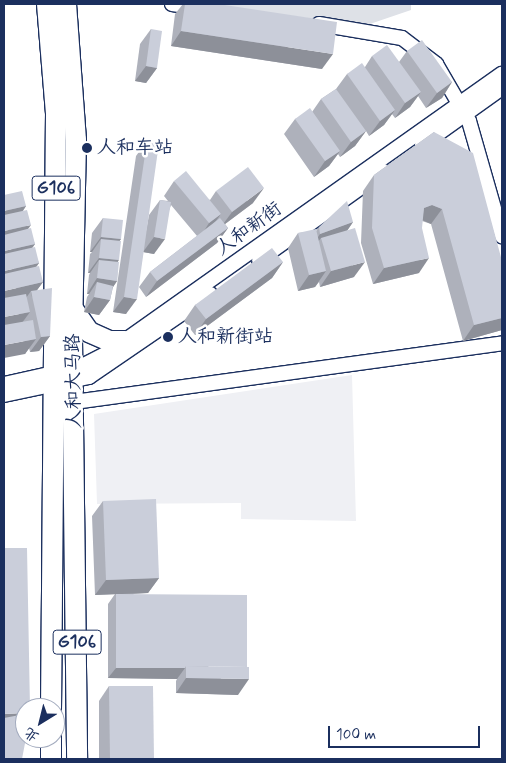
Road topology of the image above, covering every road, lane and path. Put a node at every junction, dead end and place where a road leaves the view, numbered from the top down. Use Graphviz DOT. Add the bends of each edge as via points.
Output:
graph roads {
  1 [pos="47,4"];
  2 [pos="66,4"];
  3 [pos="172,4"];
  4 [pos="219,10"];
  5 [pos="302,22"];
  6 [pos="502,74"];
  7 [pos="502,88"];
  8 [pos="463,108"];
  9 [pos="502,236"];
  10 [pos="73,309"];
  11 [pos="124,341"];
  12 [pos="502,344"];
  13 [pos="52,381"];
  14 [pos="4,384"];
  15 [pos="73,384"];
  16 [pos="4,395"];
  17 [pos="76,524"];
  18 [pos="50,525"];
  19 [pos="51,698"];
  20 [pos="77,759"];
  1 -- 13 [label="highway, 人和大马路 / G106" via="56,107"];
  2 -- 10 [label="highway, 人和大马路 / G106" via="75,110"];
  3 -- 4 [label="street"];
  5 -- 8 [label="street" via="389,35 413,44 441,70"];
  6 -- 8 [label="street, 人和新街"];
  7 -- 8 [label="street, 人和新街"];
  8 -- 9 [label="street"];
  8 -- 11 [label="street, 人和新街"];
  8 -- 15 [label="street, 人和新街" via="116,361"];
  10 -- 11 [label="highway" via="89,332 109,341"];
  10 -- 15 [label="highway, 人和大马路 / G106"];
  11 -- 15 [label="street, 人和新街"];
  12 -- 15 [label="street"];
  13 -- 14 [label="street, 人和新街"];
  13 -- 15 [label="street, 人和新街"];
  13 -- 16 [label="street, 人和新街"];
  13 -- 18 [label="highway, 人和大马路 / G106"];
  15 -- 17 [label="highway, 人和大马路 / G106"];
  17 -- 18 [label="highway"];
  17 -- 20 [label="highway, 人和大马路 / G106"];
  18 -- 19 [label="highway, 人和大马路 / G106"];
}
